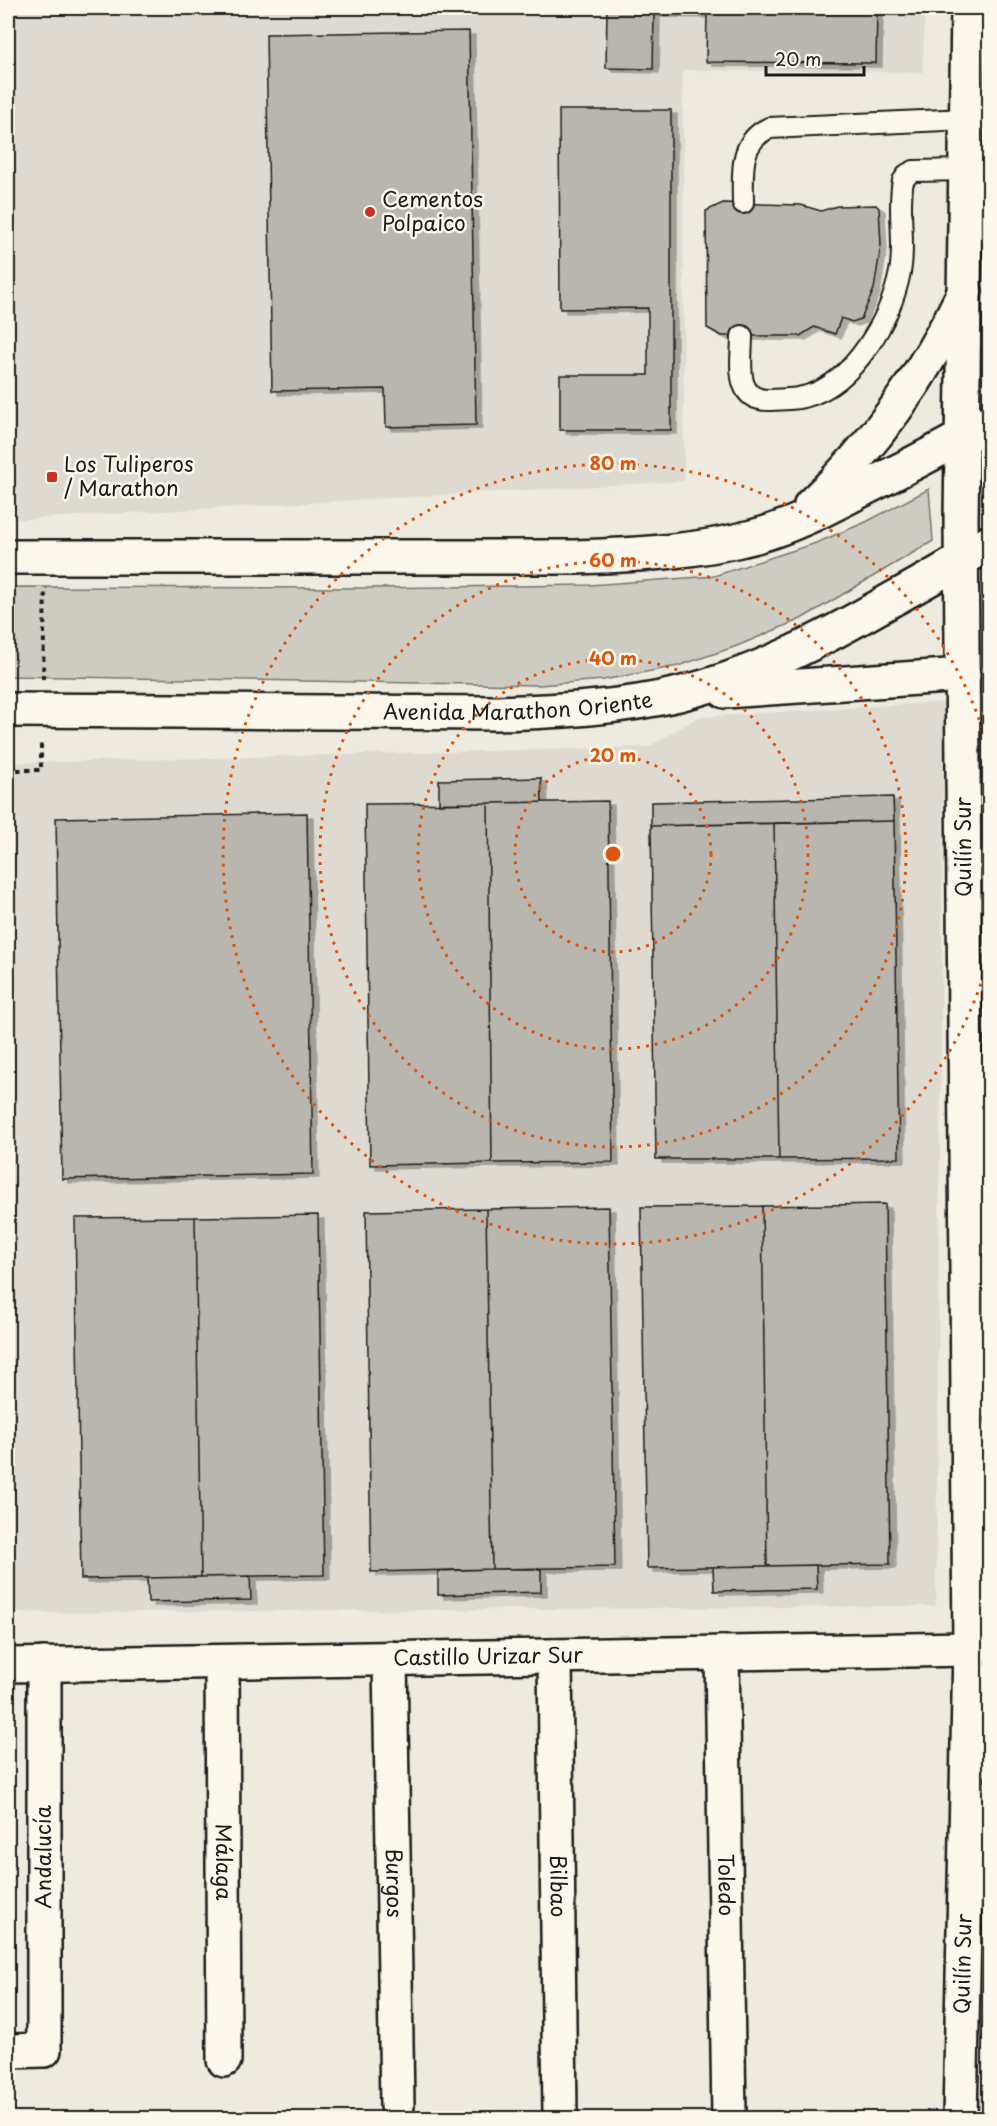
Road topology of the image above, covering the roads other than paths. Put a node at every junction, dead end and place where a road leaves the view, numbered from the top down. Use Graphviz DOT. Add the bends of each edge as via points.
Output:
graph roads {
  1 [pos="968,8"];
  2 [pos="967,118"];
  3 [pos="966,170"];
  4 [pos="743,203"];
  5 [pos="965,291"];
  6 [pos="742,336"];
  7 [pos="990,421"];
  8 [pos="962,437"];
  9 [pos="791,524"];
  10 [pos="990,542"];
  11 [pos="8,557"];
  12 [pos="962,561"];
  13 [pos="963,675"];
  14 [pos="679,693"];
  15 [pos="8,710"];
  16 [pos="969,1649"];
  17 [pos="722,1653"];
  18 [pos="555,1656"];
  19 [pos="390,1658"];
  20 [pos="222,1662"];
  21 [pos="44,1664"];
  22 [pos="8,1665"];
  23 [pos="8,2051"];
  24 [pos="224,2060"];
  25 [pos="397,2106"];
  26 [pos="560,2116"];
  27 [pos="729,2118"];
  28 [pos="960,2118"];
  1 -- 2 [label="street, Quilín Sur"];
  2 -- 3 [label="street, Quilín Sur"];
  2 -- 4 [label="lane" via="769,128 753,139 744,154"];
  3 -- 5 [label="street, Quilín Sur"];
  3 -- 6 [label="lane" via="914,171 903,181 900,272 893,294 863,352 828,386 791,399 753,397 743,386"];
  5 -- 8 [label="street, Quilín Sur"];
  5 -- 9 [label="street" via="928,362 891,418 834,484"];
  7 -- 8 [label="street"];
  8 -- 9 [label="street"];
  8 -- 12 [label="street, Quilín Sur"];
  9 -- 11 [label="street" via="724,544 638,555"];
  10 -- 12 [label="street, Avenida Marathon Oriente"];
  12 -- 13 [label="street, Quilín Sur"];
  12 -- 14 [label="street, Avenida Marathon Oriente" via="774,663"];
  13 -- 14 [label="street"];
  13 -- 16 [label="street, Quilín Sur"];
  14 -- 15 [label="street, Avenida Marathon Oriente" via="615,706 507,712"];
  16 -- 17 [label="street, Castillo Urizar Sur"];
  16 -- 28 [label="street, Quilín Sur"];
  17 -- 18 [label="street, Castillo Urizar Sur"];
  17 -- 27 [label="street, Toledo"];
  18 -- 19 [label="street, Castillo Urizar Sur"];
  18 -- 26 [label="street, Bilbao"];
  19 -- 20 [label="street, Castillo Urizar Sur"];
  19 -- 25 [label="street, Burgos"];
  20 -- 21 [label="street, Castillo Urizar Sur"];
  20 -- 24 [label="street, Málaga"];
  21 -- 22 [label="street, Castillo Urizar Sur"];
  21 -- 23 [label="street, Andalucía" via="44,2050"];
}
